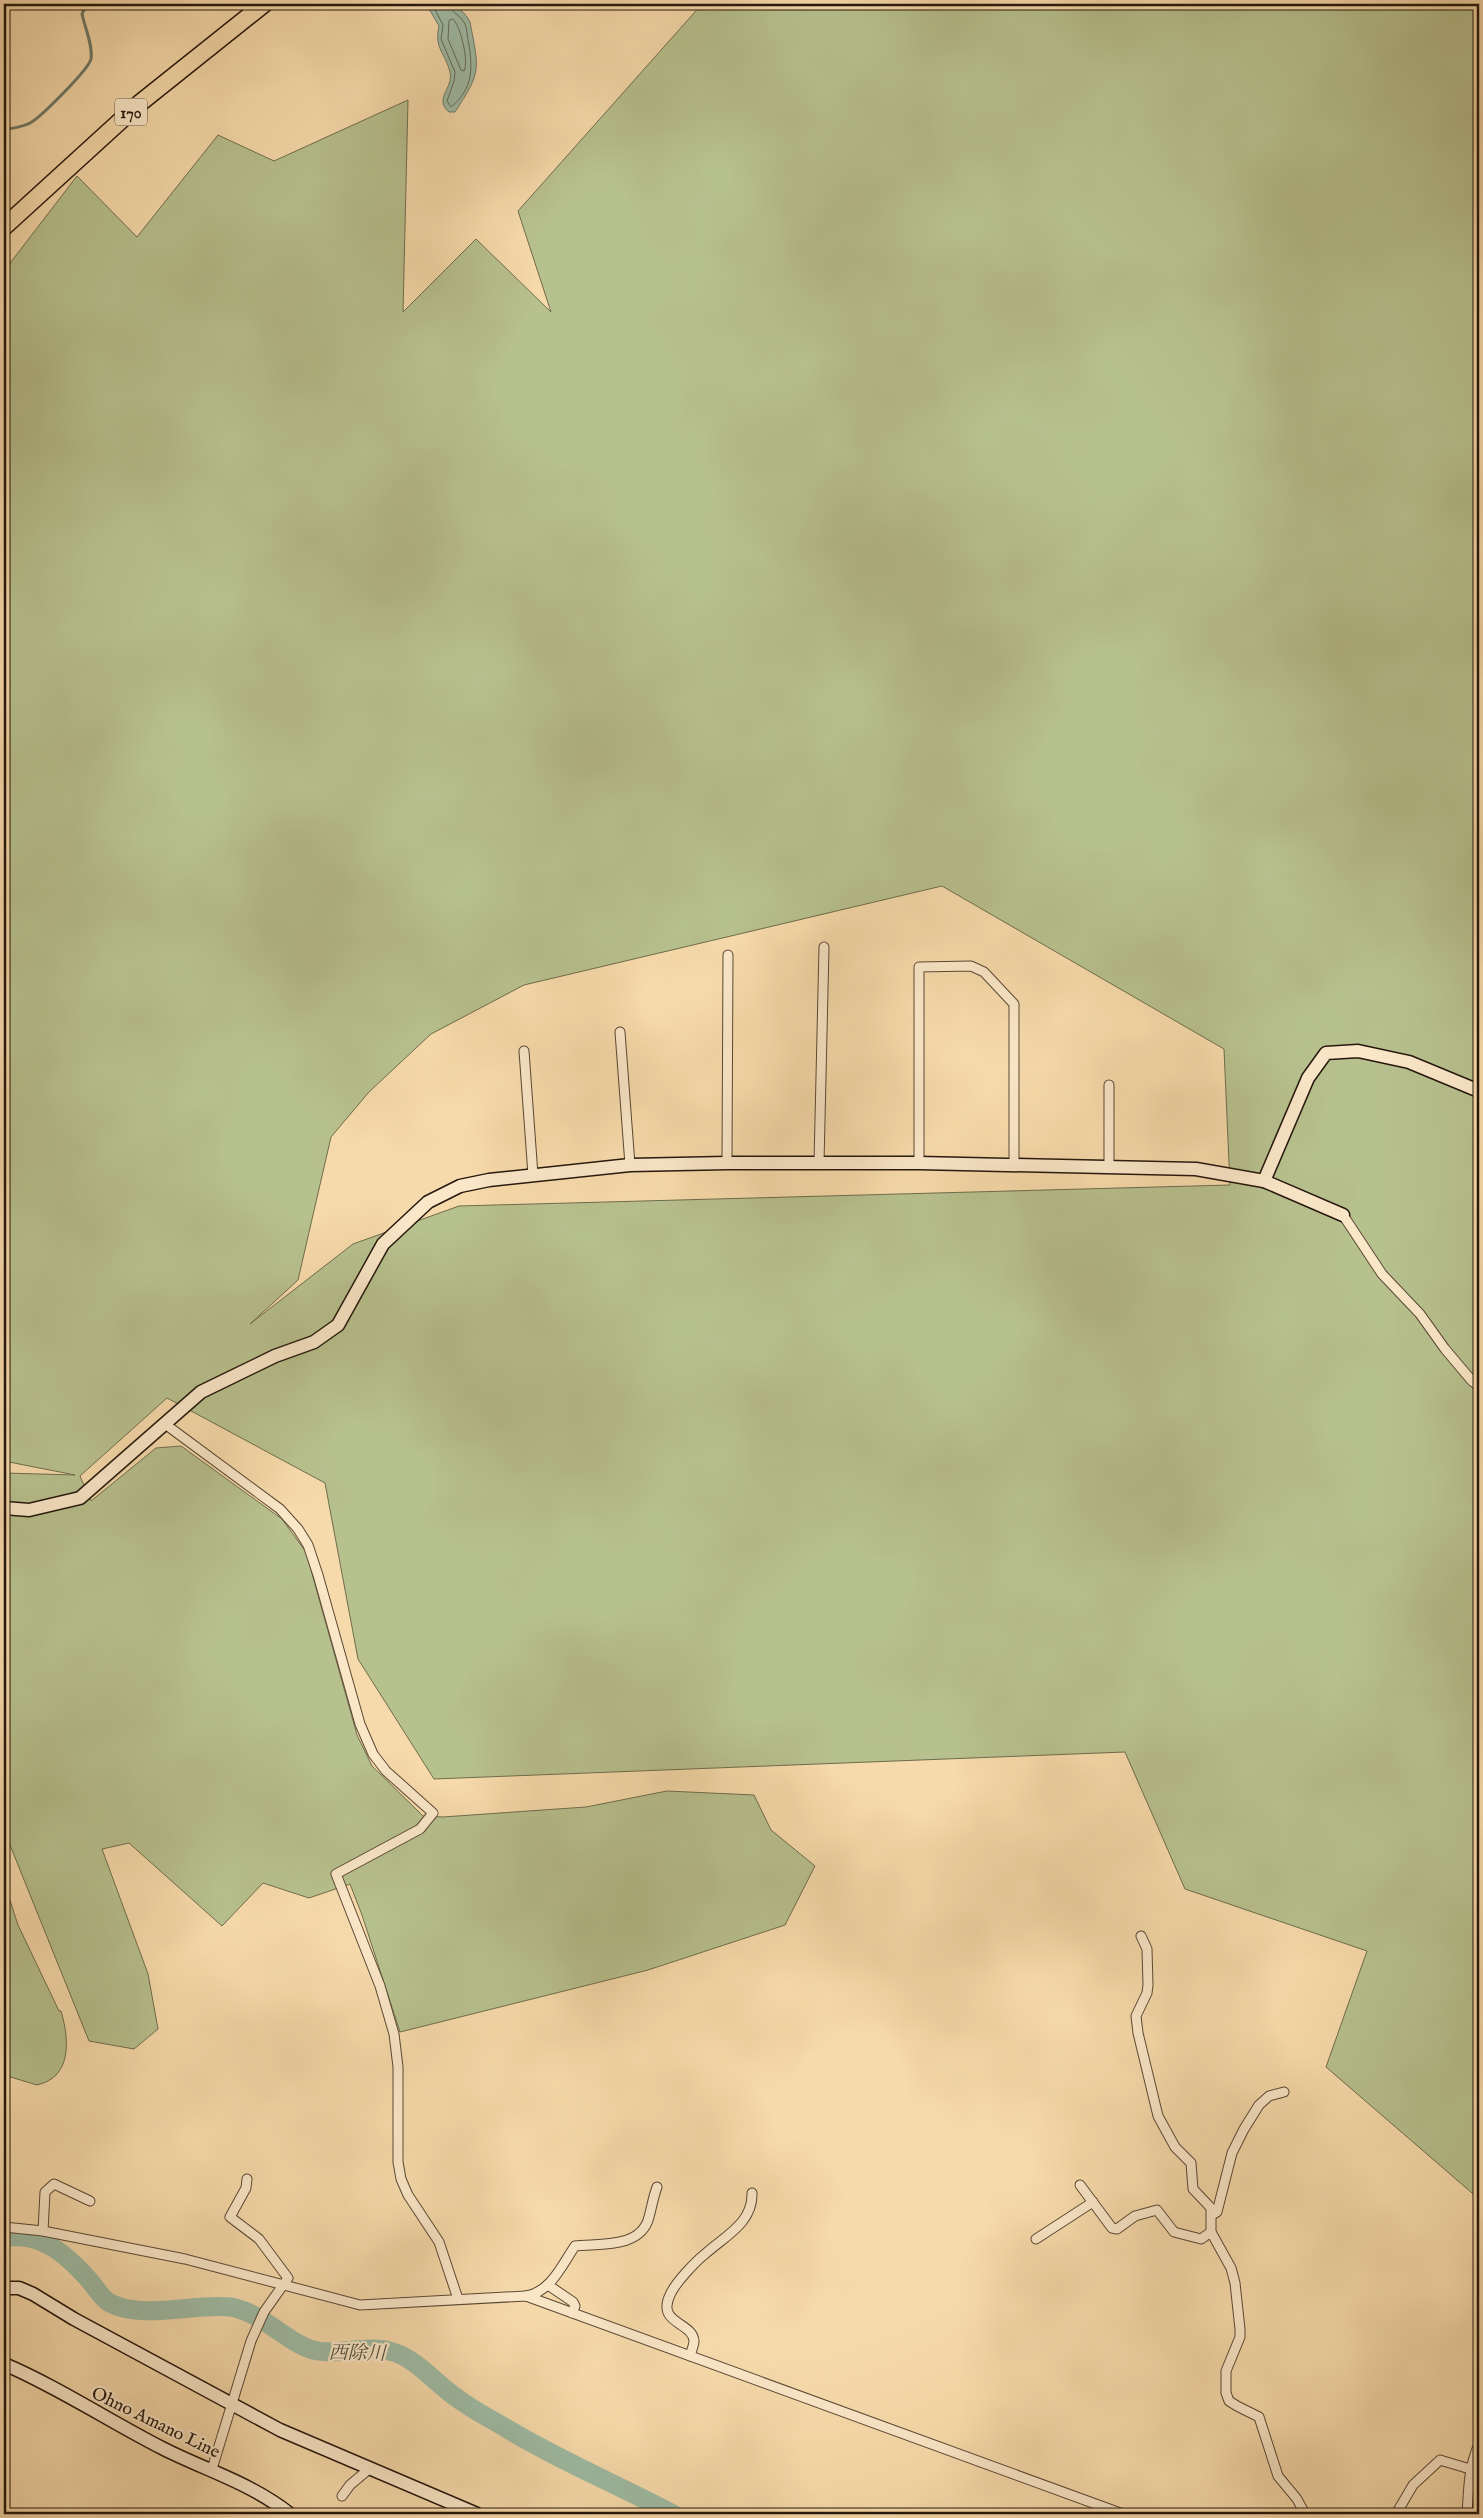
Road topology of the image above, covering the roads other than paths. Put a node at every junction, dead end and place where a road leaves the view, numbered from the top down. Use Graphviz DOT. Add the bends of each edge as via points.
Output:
graph roads {
  1 [pos="264,4"];
  2 [pos="4,227"];
  3 [pos="824,947"];
  4 [pos="728,956"];
  5 [pos="620,1032"];
  6 [pos="524,1051"];
  7 [pos="1109,1085"];
  8 [pos="1479,1091"];
  9 [pos="727,1163"];
  10 [pos="819,1163"];
  11 [pos="919,1163"];
  12 [pos="630,1165"];
  13 [pos="1014,1165"];
  14 [pos="1109,1168"];
  15 [pos="534,1175"];
  16 [pos="1264,1181"];
  17 [pos="1343,1215"];
  18 [pos="1479,1386"];
  19 [pos="165,1424"];
  20 [pos="4,1508"];
  21 [pos="1141,1936"];
  22 [pos="1284,2092"];
  23 [pos="247,2179"];
  24 [pos="1080,2185"];
  25 [pos="657,2188"];
  26 [pos="752,2193"];
  27 [pos="90,2201"];
  28 [pos="1094,2202"];
  29 [pos="1212,2215"];
  30 [pos="4,2227"];
  31 [pos="43,2231"];
  32 [pos="1211,2232"];
  33 [pos="1036,2239"];
  34 [pos="548,2285"];
  35 [pos="280,2286"];
  36 [pos="4,2288"];
  37 [pos="526,2296"];
  38 [pos="458,2299"];
  39 [pos="572,2313"];
  40 [pos="690,2356"];
  41 [pos="4,2364"];
  42 [pos="232,2406"];
  43 [pos="1479,2444"];
  44 [pos="212,2469"];
  45 [pos="1470,2469"];
  46 [pos="369,2470"];
  47 [pos="342,2496"];
  48 [pos="290,2514"];
  49 [pos="476,2514"];
  50 [pos="1124,2514"];
  51 [pos="1304,2514"];
  52 [pos="1396,2514"];
  53 [pos="1467,2514"];
  1 -- 2 [label="highway, 170" via="140,103"];
  3 -- 10 [label="street"];
  4 -- 9 [label="street"];
  5 -- 12 [label="street"];
  6 -- 15 [label="street"];
  7 -- 14 [label="street"];
  8 -- 16 [label="street" via="1409,1062 1358,1051 1326,1053 1308,1078"];
  9 -- 10 [label="street"];
  9 -- 12 [label="street"];
  10 -- 11 [label="street"];
  11 -- 13 [label="street"];
  11 -- 13 [label="street" via="920,966 970,966 984,972 1014,1004"];
  12 -- 15 [label="street"];
  13 -- 14 [label="street"];
  14 -- 16 [label="street" via="1196,1169"];
  15 -- 19 [label="street" via="460,1186 428,1202 383,1244 338,1325 314,1342 275,1356 201,1392"];
  16 -- 17 [label="street"];
  17 -- 18 [label="street" via="1382,1274 1420,1314 1445,1349"];
  19 -- 20 [label="street" via="80,1498 29,1510"];
  19 -- 38 [label="street" via="280,1509 298,1530 308,1545 318,1574 360,1724 373,1754 386,1771 433,1813 420,1829 336,1874 380,1986 394,2034 401,2179 438,2242"];
  21 -- 29 [label="street" via="1147,1949 1148,1985 1136,2016 1158,2116 1175,2147 1190,2163 1193,2189 1211,2208"];
  22 -- 29 [label="street" via="1269,2096 1259,2105 1244,2129 1232,2153 1217,2212"];
  23 -- 35 [label="street" via="246,2188 230,2217 259,2239 271,2254 288,2278"];
  24 -- 28 [label="street"];
  25 -- 34 [label="street" via="643,2228 624,2240 575,2246"];
  26 -- 40 [label="street" via="753,2206 749,2213 722,2242 705,2254 671,2292 667,2302 670,2317 692,2335"];
  27 -- 31 [label="street" via="54,2184 46,2192"];
  28 -- 32 [label="street" via="1112,2228 1117,2229 1135,2216 1157,2210 1174,2232 1200,2239"];
  28 -- 33 [label="street"];
  29 -- 32 [label="street"];
  30 -- 31 [label="street"];
  31 -- 35 [label="street" via="186,2259"];
  32 -- 51 [label="street" via="1231,2268 1240,2329 1240,2337 1226,2371 1226,2393 1230,2401 1259,2417 1278,2476 1297,2499"];
  34 -- 37 [label="street" via="537,2294"];
  34 -- 39 [label="street" via="573,2302"];
  35 -- 38 [label="street" via="360,2305"];
  35 -- 42 [label="street" via="259,2323"];
  36 -- 42 [label="street" via="19,2288 33,2294"];
  37 -- 38 [label="street"];
  37 -- 39 [label="street"];
  39 -- 40 [label="street"];
  40 -- 50 [label="street"];
  41 -- 44 [label="street, Ohno Amano Line" via="163,2449"];
  42 -- 44 [label="street"];
  42 -- 46 [label="street"];
  43 -- 45 [label="street"];
  44 -- 48 [label="street, Ohno Amano Line" via="268,2497"];
  45 -- 52 [label="street" via="1440,2460 1413,2485"];
  45 -- 53 [label="street"];
  46 -- 47 [label="street"];
  46 -- 49 [label="street"];
}
